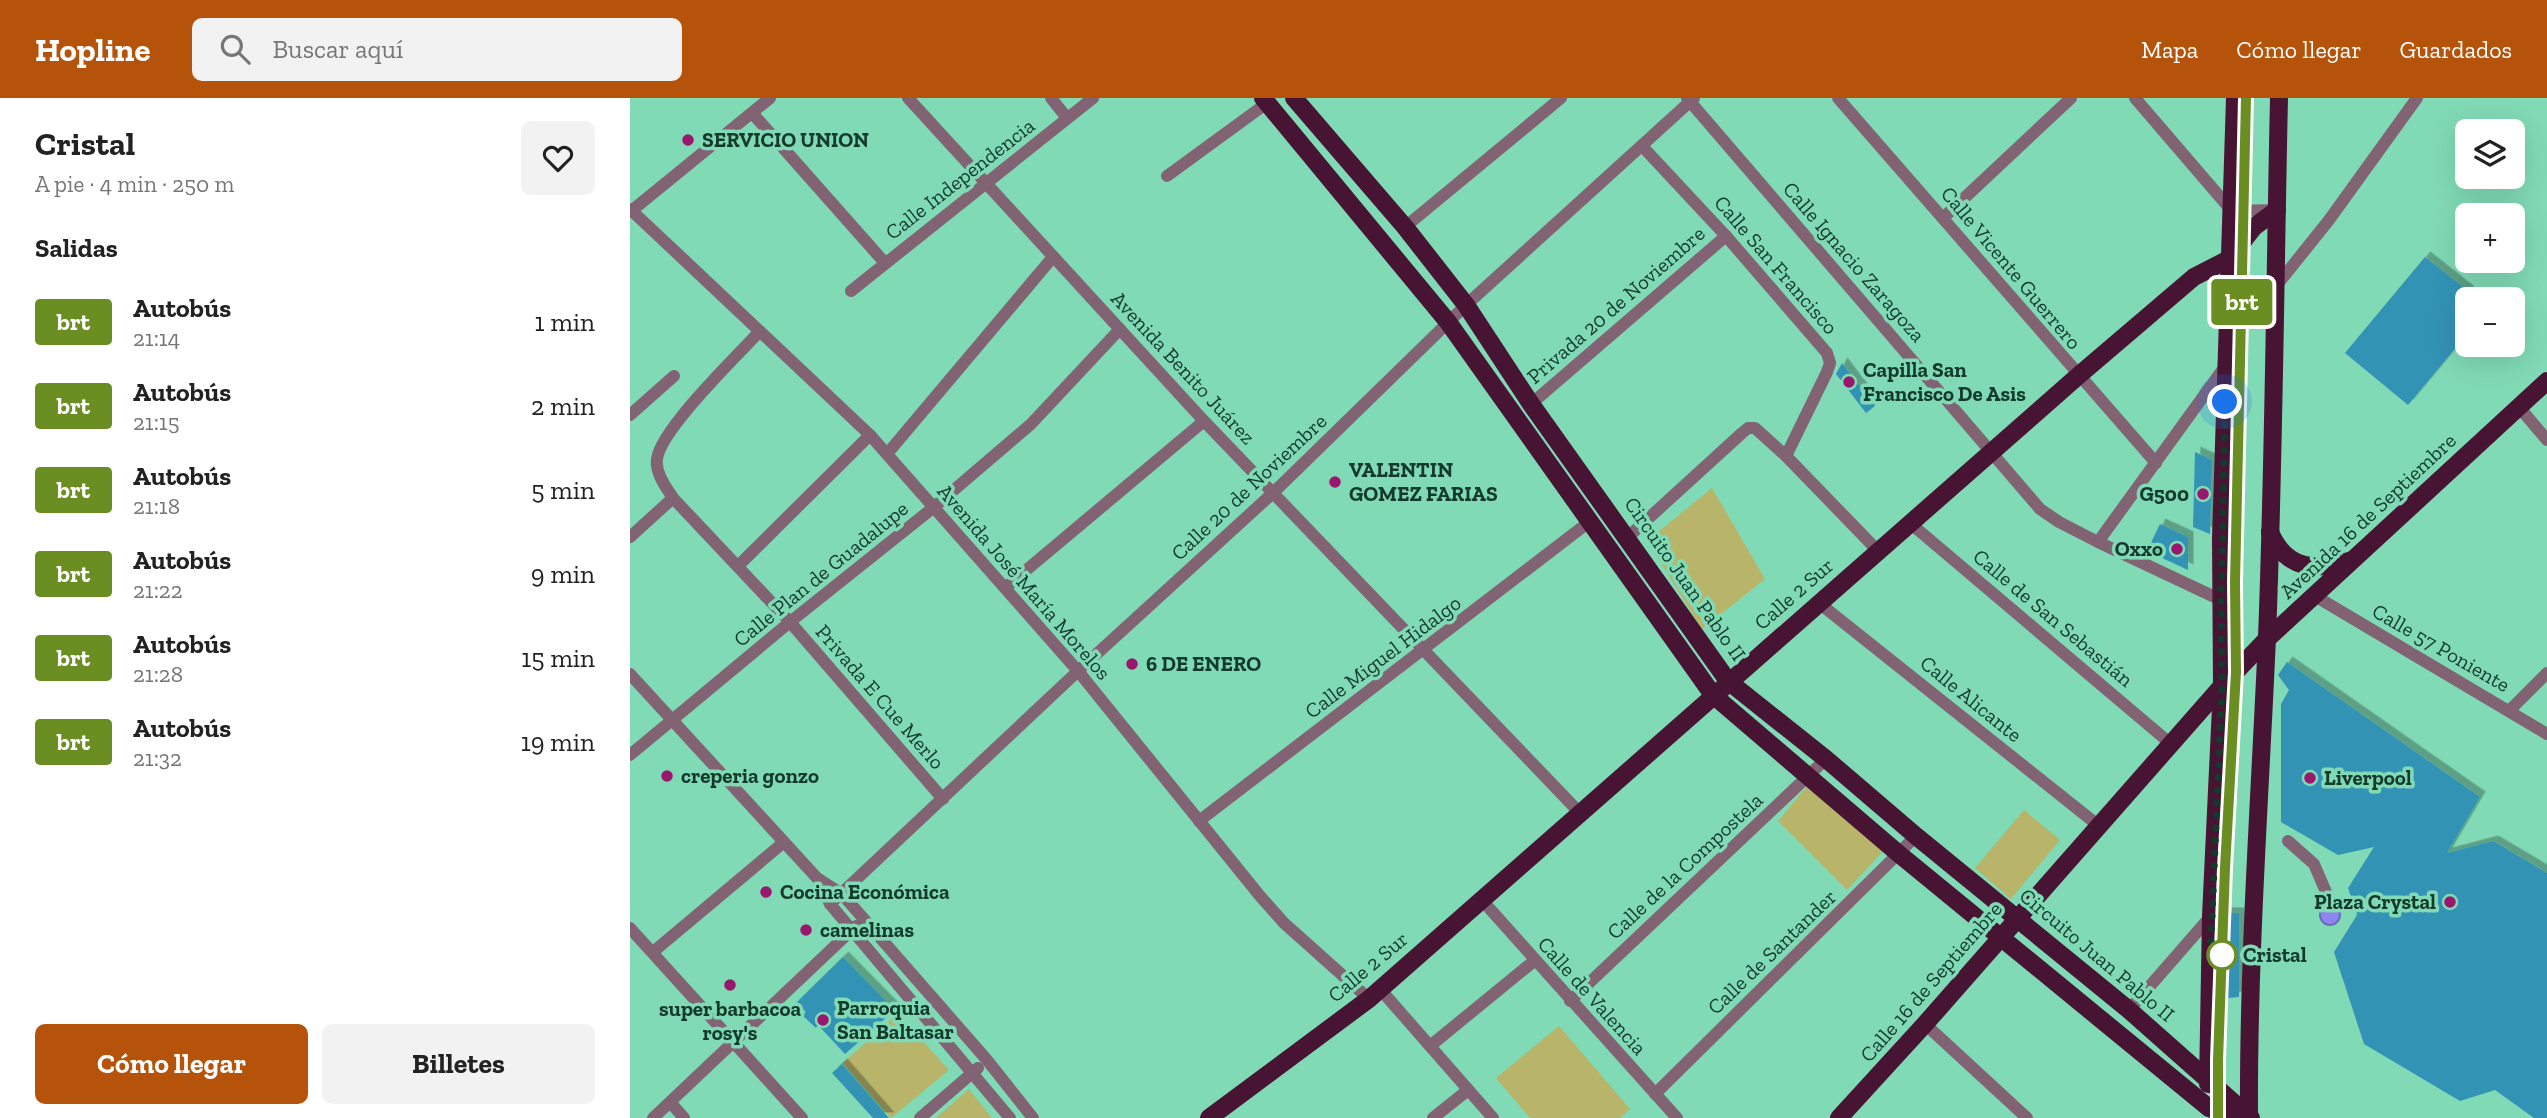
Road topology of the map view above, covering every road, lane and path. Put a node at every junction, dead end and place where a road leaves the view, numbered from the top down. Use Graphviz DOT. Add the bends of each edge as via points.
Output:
graph roads {
  1 [pos="770,98"];
  2 [pos="908,98"];
  3 [pos="1051,98"];
  4 [pos="1093,98"];
  5 [pos="1294,98"];
  6 [pos="1561,98"];
  7 [pos="1838,98"];
  8 [pos="2071,98"];
  9 [pos="2135,98"];
  10 [pos="2235,98"];
  11 [pos="2280,98"];
  12 [pos="2417,98"];
  13 [pos="1690,99"];
  14 [pos="1265,100"];
  15 [pos="753,114"];
  16 [pos="1068,118"];
  17 [pos="1642,146"];
  18 [pos="1167,176"];
  19 [pos="986,184"];
  20 [pos="2277,210"];
  21 [pos="631,211"];
  22 [pos="2232,211"];
  23 [pos="1943,218"];
  24 [pos="1405,227"];
  25 [pos="1726,236"];
  26 [pos="1053,257"];
  27 [pos="2229,258"];
  28 [pos="886,263"];
  29 [pos="2228,280"];
  30 [pos="2277,285"];
  31 [pos="850,291"];
  32 [pos="1466,305"];
  33 [pos="1448,322"];
  34 [pos="1119,329"];
  35 [pos="759,332"];
  36 [pos="2226,365"];
  37 [pos="674,376"];
  38 [pos="2078,376"];
  39 [pos="2547,381"];
  40 [pos="1531,404"];
  41 [pos="2519,407"];
  42 [pos="630,415"];
  43 [pos="1204,421"];
  44 [pos="870,435"];
  45 [pos="2547,440"];
  46 [pos="1992,451"];
  47 [pos="887,454"];
  48 [pos="1786,456"];
  49 [pos="2156,463"];
  50 [pos="1273,492"];
  51 [pos="673,498"];
  52 [pos="934,507"];
  53 [pos="1589,522"];
  54 [pos="1910,523"];
  55 [pos="2270,530"];
  56 [pos="630,537"];
  57 [pos="1628,537"];
  58 [pos="2098,542"];
  59 [pos="1878,551"];
  60 [pos="2355,559"];
  61 [pos="738,566"];
  62 [pos="1006,588"];
  63 [pos="2315,596"];
  64 [pos="2221,600"];
  65 [pos="1819,603"];
  66 [pos="790,622"];
  67 [pos="2266,640"];
  68 [pos="1424,650"];
  69 [pos="1078,671"];
  70 [pos="2547,673"];
  71 [pos="630,674"];
  72 [pos="1728,681"];
  73 [pos="2222,686"];
  74 [pos="1713,695"];
  75 [pos="2509,711"];
  76 [pos="672,722"];
  77 [pos="2547,734"];
  78 [pos="2171,744"];
  79 [pos="630,755"];
  80 [pos="1826,759"];
  81 [pos="1809,775"];
  82 [pos="943,799"];
  83 [pos="1579,812"];
  84 [pos="1199,821"];
  85 [pos="2099,825"];
  86 [pos="1916,836"];
  87 [pos="2288,841"];
  88 [pos="784,842"];
  89 [pos="1899,854"];
  90 [pos="817,878"];
  91 [pos="2326,892"];
  92 [pos="842,894"];
  93 [pos="1481,899"];
  94 [pos="830,904"];
  95 [pos="2211,916"];
  96 [pos="2018,918"];
  97 [pos="865,919"];
  98 [pos="630,928"];
  99 [pos="852,930"];
  100 [pos="2001,936"];
  101 [pos="653,952"];
  102 [pos="1534,961"];
  103 [pos="1374,994"];
  104 [pos="1570,1001"];
  105 [pos="2129,1010"];
  106 [pos="1925,1024"];
  107 [pos="735,1042"];
  108 [pos="1430,1046"];
  109 [pos="987,1060"];
  110 [pos="974,1072"];
  111 [pos="2207,1078"];
  112 [pos="1468,1090"];
  113 [pos="1655,1094"];
  114 [pos="671,1102"];
  115 [pos="2211,1115"];
  116 [pos="1848,1116"];
  117 [pos="655,1118"];
  118 [pos="684,1118"];
  119 [pos="802,1118"];
  120 [pos="920,1118"];
  121 [pos="1010,1118"];
  122 [pos="1033,1118"];
  123 [pos="1209,1118"];
  124 [pos="1433,1118"];
  125 [pos="1493,1118"];
  126 [pos="1677,1118"];
  127 [pos="2027,1118"];
  128 [pos="2249,1118"];
  1 -- 15 [label="street"];
  2 -- 19 [label="street, Avenida Benito Juárez"];
  3 -- 16 [label="street"];
  4 -- 16 [label="street, Calle Independencia"];
  5 -- 24 [label="main road, Circuito Juan Pablo II"];
  6 -- 24 [label="street"];
  7 -- 23 [label="street, Calle Vicente Guerrero"];
  8 -- 23 [label="street"];
  9 -- 22 [label="street"];
  10 -- 22 [label="main road"];
  11 -- 20 [label="main road"];
  12 -- 30 [label="street"];
  13 -- 17 [label="street, Calle 20 de Noviembre"];
  13 -- 46 [label="street, Calle Ignacio Zaragoza"];
  14 -- 18 [label="street"];
  14 -- 33 [label="main road, Circuito Juan Pablo II"];
  15 -- 21 [label="street"];
  15 -- 28 [label="street"];
  16 -- 19 [label="street, Calle Independencia"];
  17 -- 25 [label="street, Calle San Francisco"];
  17 -- 32 [label="street, Calle 20 de Noviembre"];
  19 -- 26 [label="street, Avenida Benito Juárez"];
  19 -- 28 [label="street, Calle Independencia"];
  20 -- 22 [label="street"];
  20 -- 27 [label="main road, Calle 2 Sur" via="2254,227"];
  20 -- 30 [label="main road"];
  21 -- 35 [label="street, Avenida José María Morelos"];
  22 -- 27 [label="main road"];
  23 -- 38 [label="street, Calle Vicente Guerrero"];
  24 -- 32 [label="main road, Circuito Juan Pablo II"];
  25 -- 40 [label="street, Privada 20 de Noviembre"];
  25 -- 48 [label="street, Calle San Francisco" via="1827,353 1830,363"];
  26 -- 34 [label="street, Avenida Benito Juárez"];
  26 -- 47 [label="street"];
  27 -- 29 [label="main road"];
  27 -- 38 [label="main road, Calle 2 Sur" via="2194,277"];
  28 -- 31 [label="street, Calle Independencia"];
  29 -- 30 [label="street"];
  29 -- 36 [label="main road"];
  30 -- 55 [label="main road"];
  32 -- 33 [label="street, Calle 20 de Noviembre"];
  32 -- 40 [label="main road, Circuito Juan Pablo II"];
  33 -- 50 [label="street, Calle 20 de Noviembre"];
  33 -- 53 [label="main road, Circuito Juan Pablo II"];
  34 -- 43 [label="street, Avenida Benito Juárez"];
  34 -- 52 [label="street, Calle Plan de Guadalupe" via="1031,424"];
  35 -- 44 [label="street, Avenida José María Morelos"];
  35 -- 51 [label="street, Privada E Cue Merlo" via="693,403 657,458 659,475"];
  36 -- 49 [label="street"];
  36 -- 64 [label="main road"];
  37 -- 42 [label="street"];
  38 -- 46 [label="main road, Calle 2 Sur"];
  38 -- 49 [label="street, Calle Vicente Guerrero"];
  39 -- 41 [label="main road, Avenida 16 de Septiembre"];
  40 -- 57 [label="main road, Circuito Juan Pablo II"];
  41 -- 45 [label="street"];
  41 -- 60 [label="main road, Avenida 16 de Septiembre"];
  43 -- 50 [label="street, Avenida Benito Juárez"];
  43 -- 62 [label="street"];
  44 -- 47 [label="street, Avenida José María Morelos"];
  44 -- 61 [label="street"];
  46 -- 54 [label="main road, Calle 2 Sur"];
  46 -- 58 [label="street, Calle Ignacio Zaragoza" via="2040,509"];
  47 -- 52 [label="street, Avenida José María Morelos"];
  48 -- 57 [label="street" via="1761,431 1748,428"];
  48 -- 59 [label="street"];
  49 -- 58 [label="street"];
  50 -- 68 [label="street, Avenida Benito Juárez"];
  50 -- 69 [label="street, Calle 20 de Noviembre"];
  51 -- 56 [label="street"];
  51 -- 61 [label="street, Privada E Cue Merlo"];
  52 -- 62 [label="street, Avenida José María Morelos"];
  52 -- 66 [label="street, Calle Plan de Guadalupe"];
  53 -- 68 [label="street, Calle Miguel Hidalgo"];
  53 -- 74 [label="main road, Circuito Juan Pablo II"];
  54 -- 59 [label="main road, Calle 2 Sur"];
  54 -- 78 [label="street, Calle de San Sebastián"];
  55 -- 60 [label="main road" via="2281,552 2297,563 2315,568"];
  55 -- 67 [label="main road"];
  57 -- 72 [label="main road, Circuito Juan Pablo II"];
  58 -- 64 [label="street, Calle Ignacio Zaragoza"];
  59 -- 65 [label="main road, Calle 2 Sur"];
  60 -- 63 [label="main road, Avenida 16 de Septiembre"];
  61 -- 66 [label="street, Privada E Cue Merlo"];
  62 -- 69 [label="street, Avenida José María Morelos"];
  63 -- 67 [label="main road, Avenida 16 de Septiembre"];
  63 -- 75 [label="street, Calle 57 Poniente"];
  64 -- 73 [label="main road"];
  65 -- 72 [label="main road, Calle 2 Sur"];
  65 -- 85 [label="street, Calle Alicante"];
  66 -- 76 [label="street, Calle Plan de Guadalupe"];
  66 -- 82 [label="street, Privada E Cue Merlo"];
  67 -- 73 [label="main road, Avenida 16 de Septiembre"];
  67 -- 128 [label="main road"];
  68 -- 83 [label="street, Avenida Benito Juárez"];
  68 -- 84 [label="street, Calle Miguel Hidalgo"];
  69 -- 82 [label="street, Calle 20 de Noviembre"];
  69 -- 84 [label="street, Avenida José María Morelos"];
  70 -- 75 [label="street"];
  71 -- 76 [label="street"];
  72 -- 74 [label="main road, Calle 2 Sur"];
  72 -- 80 [label="main road, Circuito Juan Pablo II"];
  73 -- 78 [label="main road, Calle 16 de Septiembre"];
  73 -- 95 [label="main road"];
  74 -- 81 [label="main road, Circuito Juan Pablo II"];
  74 -- 83 [label="main road, Calle 2 Sur"];
  75 -- 77 [label="street, Calle 57 Poniente"];
  76 -- 79 [label="street, Calle Plan de Guadalupe"];
  76 -- 88 [label="street"];
  78 -- 85 [label="main road, Calle 16 de Septiembre"];
  80 -- 81 [label="street, Calle de la Compostela"];
  80 -- 86 [label="main road, Circuito Juan Pablo II"];
  81 -- 89 [label="main road, Circuito Juan Pablo II"];
  81 -- 104 [label="street, Calle de la Compostela"];
  82 -- 92 [label="street, Calle 20 de Noviembre"];
  83 -- 93 [label="main road, Calle 2 Sur"];
  84 -- 103 [label="street, Avenida José María Morelos" via="1284,923"];
  85 -- 96 [label="main road, Calle 16 de Septiembre"];
  86 -- 89 [label="street, Calle de Santander"];
  86 -- 96 [label="main road, Circuito Juan Pablo II"];
  87 -- 91 [label="street" via="2314,864"];
  88 -- 90 [label="street"];
  88 -- 101 [label="street"];
  89 -- 100 [label="main road, Circuito Juan Pablo II"];
  89 -- 113 [label="street, Calle de Santander"];
  90 -- 92 [label="street"];
  90 -- 94 [label="street"];
  92 -- 94 [label="street, Calle 20 de Noviembre"];
  92 -- 97 [label="street"];
  93 -- 102 [label="street, Calle de Valencia"];
  93 -- 103 [label="main road, Calle 2 Sur"];
  94 -- 99 [label="street"];
  95 -- 105 [label="street"];
  95 -- 111 [label="main road"];
  96 -- 100 [label="main road, Calle 16 de Septiembre"];
  96 -- 105 [label="main road, Circuito Juan Pablo II"];
  97 -- 99 [label="street"];
  97 -- 109 [label="street"];
  98 -- 101 [label="street"];
  99 -- 107 [label="street"];
  99 -- 110 [label="street"];
  100 -- 106 [label="main road, Calle 16 de Septiembre"];
  100 -- 115 [label="main road, Circuito Juan Pablo II"];
  101 -- 107 [label="street"];
  102 -- 104 [label="street, Calle de Valencia"];
  102 -- 108 [label="street"];
  103 -- 108 [label="street, Avenida José María Morelos"];
  103 -- 123 [label="main road, Calle 2 Sur"];
  104 -- 113 [label="street, Calle de Valencia"];
  105 -- 111 [label="main road, Circuito Juan Pablo II"];
  106 -- 116 [label="main road, Calle 16 de Septiembre"];
  106 -- 127 [label="street"];
  107 -- 114 [label="street"];
  107 -- 119 [label="street"];
  108 -- 112 [label="street, Avenida José María Morelos"];
  109 -- 110 [label="street"];
  109 -- 122 [label="street"];
  110 -- 120 [label="street"];
  110 -- 121 [label="street"];
  111 -- 115 [label="main road"];
  111 -- 128 [label="main road, Circuito Juan Pablo II"];
  112 -- 124 [label="street"];
  112 -- 125 [label="street, Avenida José María Morelos"];
  113 -- 126 [label="street, Calle de Valencia"];
  114 -- 117 [label="street"];
  114 -- 118 [label="street"];
  115 -- 128 [label="main road, Circuito Juan Pablo II"];
}
